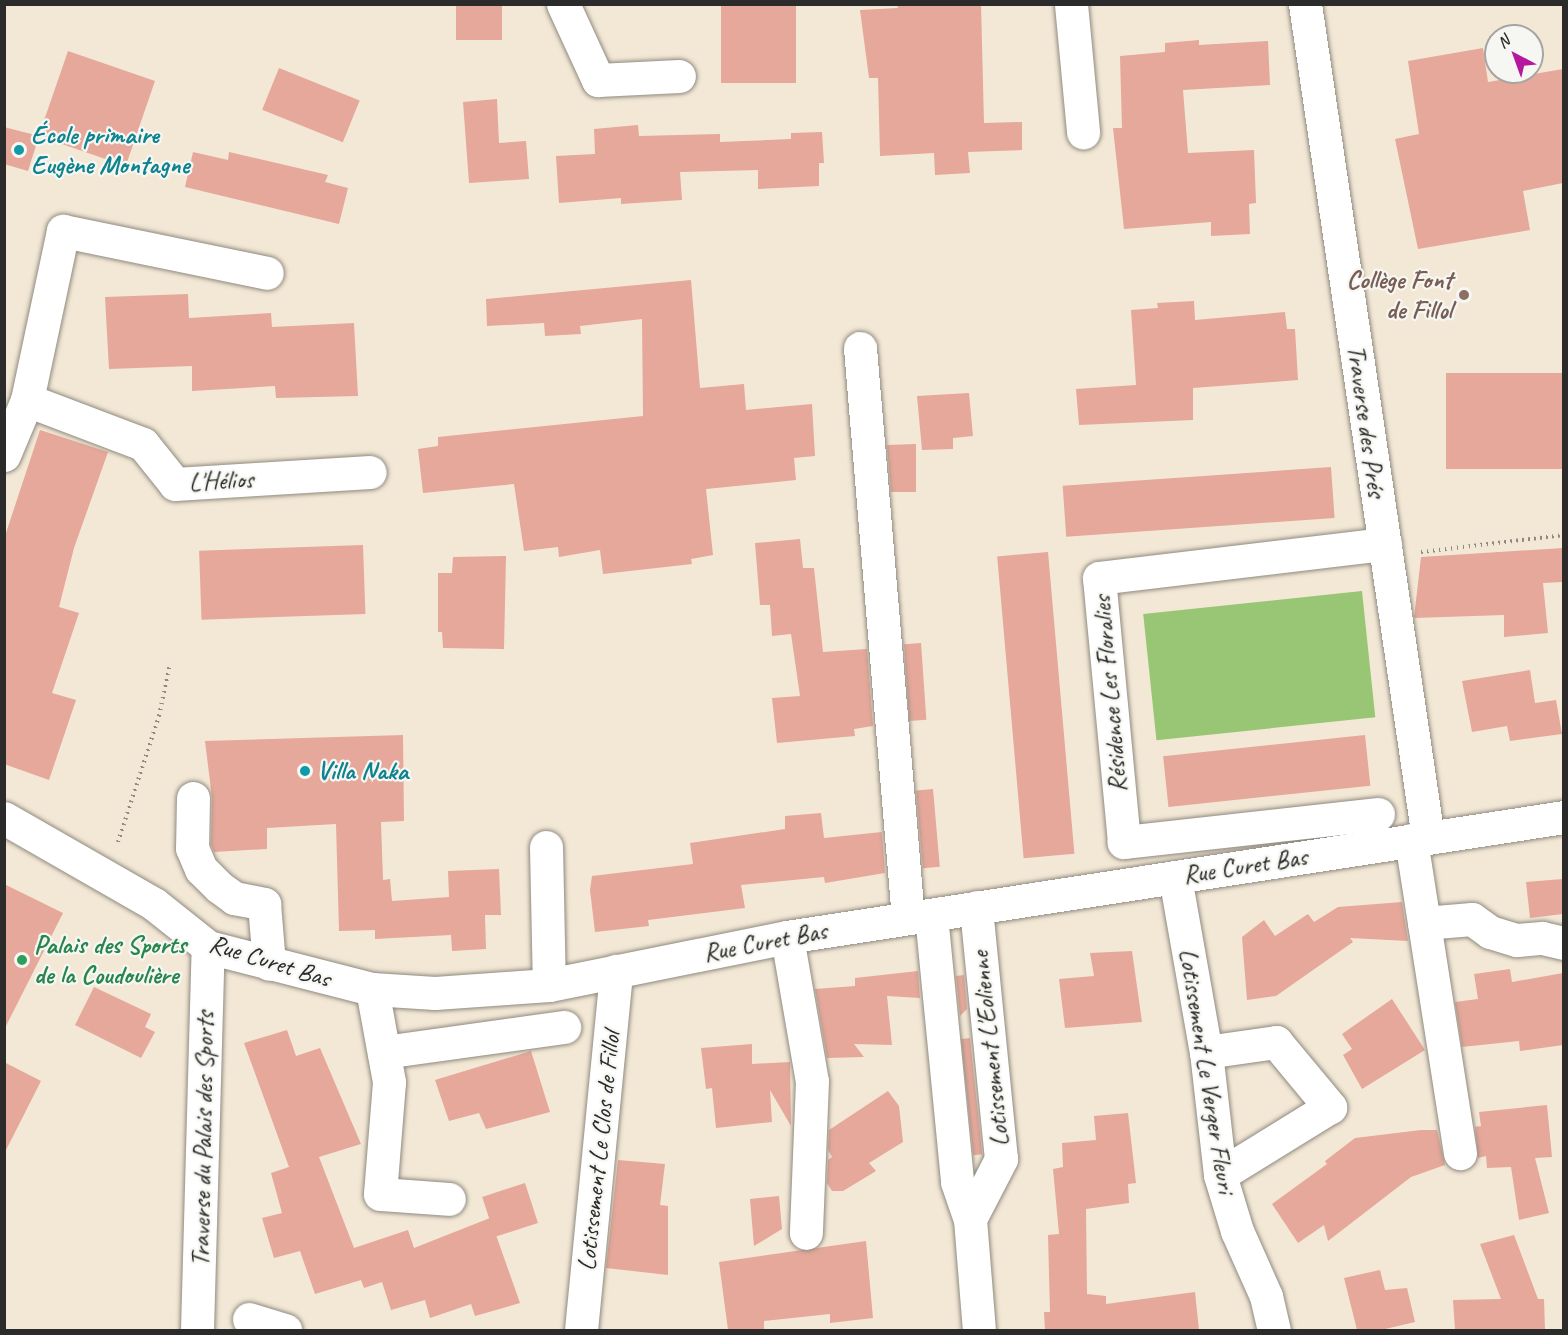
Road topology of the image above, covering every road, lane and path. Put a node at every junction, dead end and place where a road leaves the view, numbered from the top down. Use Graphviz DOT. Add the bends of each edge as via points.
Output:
graph roads {
  1 [pos="563,4"];
  2 [pos="1071,4"];
  3 [pos="1305,4"];
  4 [pos="679,76"];
  5 [pos="1083,132"];
  6 [pos="267,273"];
  7 [pos="860,348"];
  8 [pos="27,400"];
  9 [pos="4,455"];
  10 [pos="370,472"];
  11 [pos="1563,535"];
  12 [pos="1385,550"];
  13 [pos="170,664"];
  14 [pos="193,798"];
  15 [pos="1378,814"];
  16 [pos="1563,817"];
  17 [pos="4,818"];
  18 [pos="1419,839"];
  19 [pos="546,847"];
  20 [pos="107,875"];
  21 [pos="1175,877"];
  22 [pos="976,907"];
  23 [pos="919,916"];
  24 [pos="1424,923"];
  25 [pos="787,937"];
  26 [pos="1563,943"];
  27 [pos="208,947"];
  28 [pos="269,963"];
  29 [pos="616,971"];
  30 [pos="549,985"];
  31 [pos="372,989"];
  32 [pos="564,1028"];
  33 [pos="384,1052"];
  34 [pos="1206,1052"];
  35 [pos="1460,1153"];
  36 [pos="1220,1175"];
  37 [pos="448,1199"];
  38 [pos="970,1219"];
  39 [pos="806,1233"];
  40 [pos="249,1319"];
  41 [pos="196,1330"];
  42 [pos="285,1330"];
  43 [pos="581,1330"];
  44 [pos="979,1330"];
  45 [pos="1274,1330"];
  1 -- 4 [label="street" via="598,80"];
  2 -- 5 [label="street"];
  3 -- 12 [label="street, Traverse des Prés"];
  6 -- 8 [label="street" via="63,231"];
  7 -- 23 [label="street, Lotissement L'Eolienne"];
  8 -- 9 [label="street"];
  8 -- 10 [label="street, L'Hélios" via="143,444 175,484"];
  11 -- 12 [label="path"];
  12 -- 15 [label="street, Résidence Les Floralies" via="1099,578 1125,842"];
  12 -- 18 [label="street, Traverse des Prés"];
  13 -- 20 [label="path" via="159,716"];
  14 -- 28 [label="street" via="192,848 201,868 234,898 264,904"];
  16 -- 18 [label="street, Rue Curet Bas"];
  17 -- 20 [label="street, Rue Curet Bas"];
  18 -- 21 [label="street, Rue Curet Bas"];
  18 -- 24 [label="street, Traverse des Prés"];
  19 -- 30 [label="street"];
  20 -- 27 [label="street, Rue Curet Bas" via="154,904"];
  21 -- 22 [label="street, Rue Curet Bas"];
  21 -- 34 [label="street, Lotissement Le Verger Fleuri"];
  22 -- 23 [label="street, Rue Curet Bas"];
  22 -- 38 [label="street, Lotissement L'Eolienne" via="1000,1159"];
  23 -- 25 [label="street, Rue Curet Bas"];
  23 -- 38 [label="street, Lotissement L'Eolienne" via="957,1182"];
  24 -- 26 [label="street" via="1472,919 1490,932 1517,940 1542,938"];
  24 -- 35 [label="street, Traverse des Prés"];
  25 -- 29 [label="street, Rue Curet Bas"];
  25 -- 39 [label="street" via="812,1081"];
  27 -- 28 [label="street, Rue Curet Bas"];
  27 -- 41 [label="street, Traverse du Palais des Sports"];
  28 -- 31 [label="street, Rue Curet Bas"];
  29 -- 30 [label="street, Rue Curet Bas"];
  29 -- 43 [label="street, Lotissement Le Clos de Fillol"];
  30 -- 31 [label="street, Rue Curet Bas" via="435,993"];
  31 -- 33 [label="street"];
  32 -- 33 [label="street"];
  33 -- 37 [label="street" via="389,1082 380,1194"];
  34 -- 36 [label="street, Lotissement Le Verger Fleuri"];
  34 -- 36 [label="street" via="1276,1042 1330,1107"];
  36 -- 45 [label="street, Lotissement Le Verger Fleuri" via="1237,1232 1266,1296"];
  38 -- 44 [label="street, Lotissement L'Eolienne"];
  40 -- 42 [label="street"];
}
